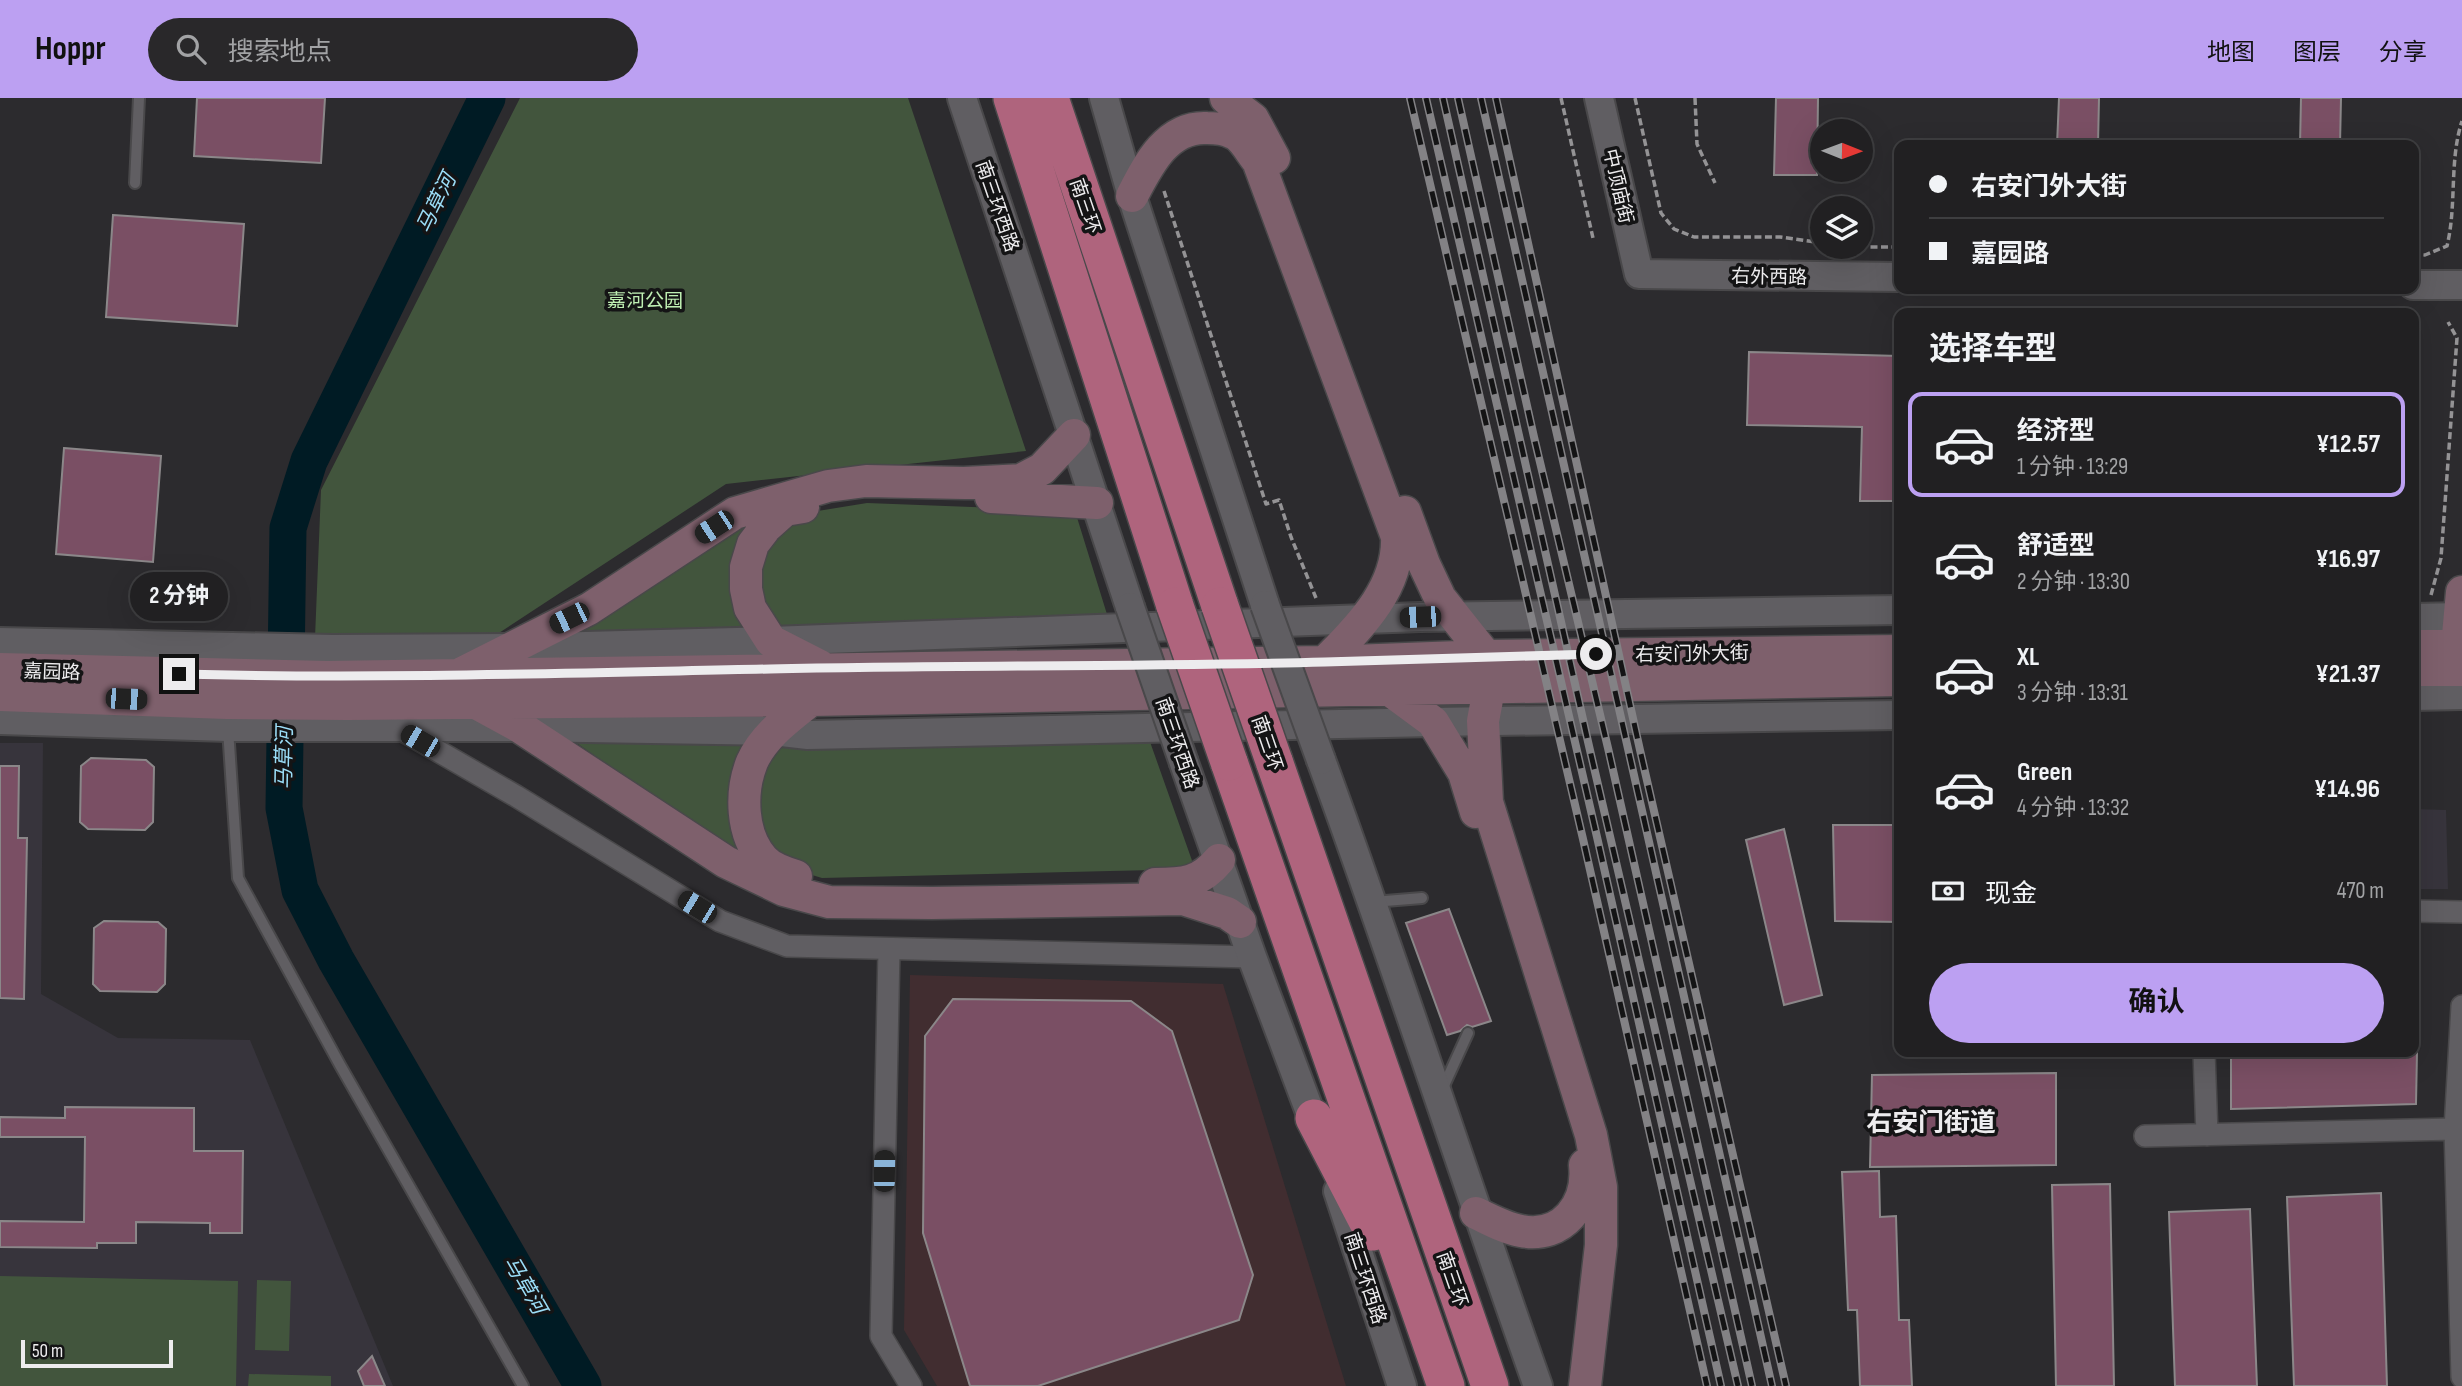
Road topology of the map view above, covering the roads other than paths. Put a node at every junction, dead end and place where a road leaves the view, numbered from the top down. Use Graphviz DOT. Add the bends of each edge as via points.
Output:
graph roads {
  1 [pos="139,98"];
  2 [pos="962,98"];
  3 [pos="1012,98"];
  4 [pos="1050,98"];
  5 [pos="1104,98"];
  6 [pos="1226,98"];
  7 [pos="1599,98"];
  8 [pos="135,183"];
  9 [pos="1132,196"];
  10 [pos="1639,274"];
  11 [pos="1894,277"];
  12 [pos="2419,285"];
  13 [pos="2462,285"];
  14 [pos="1074,435"];
  15 [pos="1097,503"];
  16 [pos="1894,610"];
  17 [pos="1456,617"];
  18 [pos="1366,619"];
  19 [pos="2419,620"];
  20 [pos="2461,634"];
  21 [pos="771,641"];
  22 [pos="0,642"];
  23 [pos="2419,644"];
  24 [pos="510,648"];
  25 [pos="1894,651"];
  26 [pos="1486,656"];
  27 [pos="1325,662"];
  28 [pos="2419,666"];
  29 [pos="824,668"];
  30 [pos="0,669"];
  31 [pos="458,675"];
  32 [pos="1894,680"];
  33 [pos="227,688"];
  34 [pos="1489,689"];
  35 [pos="1391,691"];
  36 [pos="334,693"];
  37 [pos="0,695"];
  38 [pos="2462,695"];
  39 [pos="2419,696"];
  40 [pos="811,700"];
  41 [pos="474,702"];
  42 [pos="1894,715"];
  43 [pos="0,720"];
  44 [pos="1483,721"];
  45 [pos="1433,722"];
  46 [pos="396,727"];
  47 [pos="520,727"];
  48 [pos="773,731"];
  49 [pos="1219,860"];
  50 [pos="1422,898"];
  51 [pos="1373,902"];
  52 [pos="2419,911"];
  53 [pos="2462,912"];
  54 [pos="1240,922"];
  55 [pos="889,949"];
  56 [pos="1252,957"];
  57 [pos="2462,1006"];
  58 [pos="1468,1033"];
  59 [pos="2204,1057"];
  60 [pos="1438,1099"];
  61 [pos="1314,1118"];
  62 [pos="2455,1129"];
  63 [pos="2207,1135"];
  64 [pos="2145,1136"];
  65 [pos="1476,1213"];
  66 [pos="1433,1348"];
  67 [pos="2462,1377"];
  68 [pos="523,1386"];
  69 [pos="911,1386"];
  70 [pos="1402,1386"];
  71 [pos="1446,1386"];
  72 [pos="1490,1386"];
  73 [pos="1538,1386"];
  74 [pos="1585,1386"];
  1 -- 8 [label="lane"];
  2 -- 14 [label="street, 南三环西路"];
  3 -- 66 [label="highway, 南三环, bridge" via="1175,607"];
  4 -- 72 [label="highway, 南三环, bridge"];
  5 -- 9 [label="street"];
  6 -- 17 [label="main road" via="1253,119 1283,175 1424,564 1440,598"];
  7 -- 10 [label="street, 中顶庙街"];
  9 -- 18 [label="main road" via="1149,165 1172,138 1193,127 1235,133 1258,161 1397,537 1398,556 1387,587"];
  9 -- 51 [label="street, bridge" via="1265,606"];
  10 -- 11 [label="street, 右外西路"];
  12 -- 13 [label="street"];
  14 -- 15 [label="street, 南三环西路"];
  14 -- 24 [label="main road" via="1042,469 1021,480 866,481 828,486 735,513 589,609"];
  15 -- 21 [label="main road" via="937,495 858,497 785,510 753,544 746,567 750,608"];
  15 -- 49 [label="street, 南三环西路, bridge"];
  16 -- 17 [label="street"];
  17 -- 18 [label="street"];
  17 -- 26 [label="main road"];
  18 -- 21 [label="street"];
  18 -- 27 [label="main road"];
  19 -- 20 [label="street"];
  20 -- 23 [label="main road"];
  20 -- 28 [label="main road"];
  21 -- 24 [label="street"];
  21 -- 29 [label="main road"];
  22 -- 33 [label="street"];
  24 -- 31 [label="main road"];
  24 -- 36 [label="street"];
  25 -- 26 [label="main road, 右安门外大街"];
  26 -- 27 [label="main road, 右安门外大街"];
  27 -- 29 [label="main road, 右安门外大街"];
  29 -- 31 [label="main road, 右安门外大街"];
  30 -- 33 [label="main road, 嘉园路"];
  31 -- 36 [label="main road, 右安门外大街"];
  32 -- 34 [label="main road, 右安门外大街"];
  33 -- 36 [label="main road"];
  33 -- 36 [label="street"];
  33 -- 37 [label="main road, 嘉园路"];
  33 -- 43 [label="street"];
  33 -- 68 [label="lane" via="238,878"];
  34 -- 35 [label="main road, 右安门外大街"];
  34 -- 44 [label="main road"];
  35 -- 40 [label="main road, 右安门外大街"];
  35 -- 45 [label="main road"];
  36 -- 41 [label="main road, 右安门外大街"];
  36 -- 46 [label="main road"];
  38 -- 39 [label="street"];
  40 -- 41 [label="main road, 右安门外大街"];
  40 -- 48 [label="main road"];
  41 -- 47 [label="main road"];
  42 -- 44 [label="street"];
  44 -- 45 [label="street"];
  44 -- 74 [label="main road" via="1487,802 1591,1135 1601,1187 1601,1245"];
  45 -- 48 [label="street" via="822,734"];
  45 -- 65 [label="main road" via="1464,772 1580,1131 1585,1170 1582,1200 1572,1215 1544,1232 1522,1231"];
  46 -- 47 [label="street"];
  46 -- 55 [label="street" via="720,921 787,946"];
  47 -- 48 [label="street"];
  47 -- 54 [label="main road" via="726,862 784,890 829,902 1183,899"];
  48 -- 49 [label="main road" via="752,761 744,793 751,842 765,861 820,883 1172,884 1197,880"];
  49 -- 54 [label="street, 南三环西路"];
  50 -- 51 [label="lane"];
  51 -- 60 [label="street"];
  52 -- 53 [label="street"];
  54 -- 56 [label="street, 南三环西路"];
  55 -- 56 [label="street"];
  55 -- 69 [label="street" via="881,1336"];
  56 -- 61 [label="street, 南三环西路"];
  57 -- 62 [label="street"];
  58 -- 60 [label="lane"];
  59 -- 63 [label="street"];
  60 -- 65 [label="street"];
  61 -- 66 [label="highway"];
  61 -- 70 [label="street, 南三环西路"];
  62 -- 63 [label="street"];
  62 -- 67 [label="street"];
  63 -- 64 [label="street"];
  65 -- 73 [label="street"];
  66 -- 71 [label="highway, 南三环"];
}
